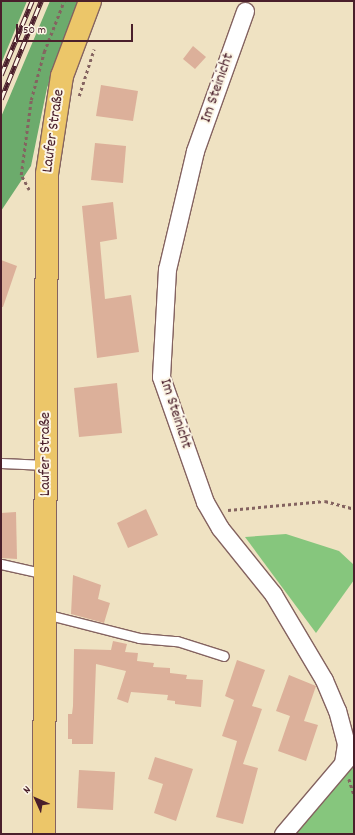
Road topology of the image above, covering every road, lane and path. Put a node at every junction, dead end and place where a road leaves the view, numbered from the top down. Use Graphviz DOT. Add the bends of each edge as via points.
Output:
graph roads {
  1 [pos="64,1"];
  2 [pos="90,1"];
  3 [pos="245,11"];
  4 [pos="96,41"];
  5 [pos="78,102"];
  6 [pos="47,205"];
  7 [pos="1,463"];
  8 [pos="46,465"];
  9 [pos="204,502"];
  10 [pos="354,509"];
  11 [pos="1,564"];
  12 [pos="45,574"];
  13 [pos="45,614"];
  14 [pos="224,656"];
  15 [pos="348,756"];
  16 [pos="44,834"];
  17 [pos="283,834"];
  1 -- 6 [label="path" via="44,52 31,100 21,175 26,187"];
  2 -- 6 [label="main road, Laufer Straße" via="62,76 47,174"];
  3 -- 9 [label="street, Im Steinicht" via="196,151 167,269 161,377"];
  4 -- 5 [label="path"];
  6 -- 8 [label="main road, Laufer Straße"];
  7 -- 8 [label="lane"];
  8 -- 12 [label="main road, Laufer Straße"];
  9 -- 10 [label="path" via="224,510 325,501"];
  9 -- 15 [label="street, Im Steinicht" via="220,528 273,594 324,680 337,710"];
  11 -- 12 [label="lane"];
  12 -- 13 [label="main road, Laufer Straße"];
  13 -- 14 [label="lane" via="139,638 177,641"];
  13 -- 16 [label="main road, Laufer Straße"];
  15 -- 17 [label="street, Im Steinicht"];
}
